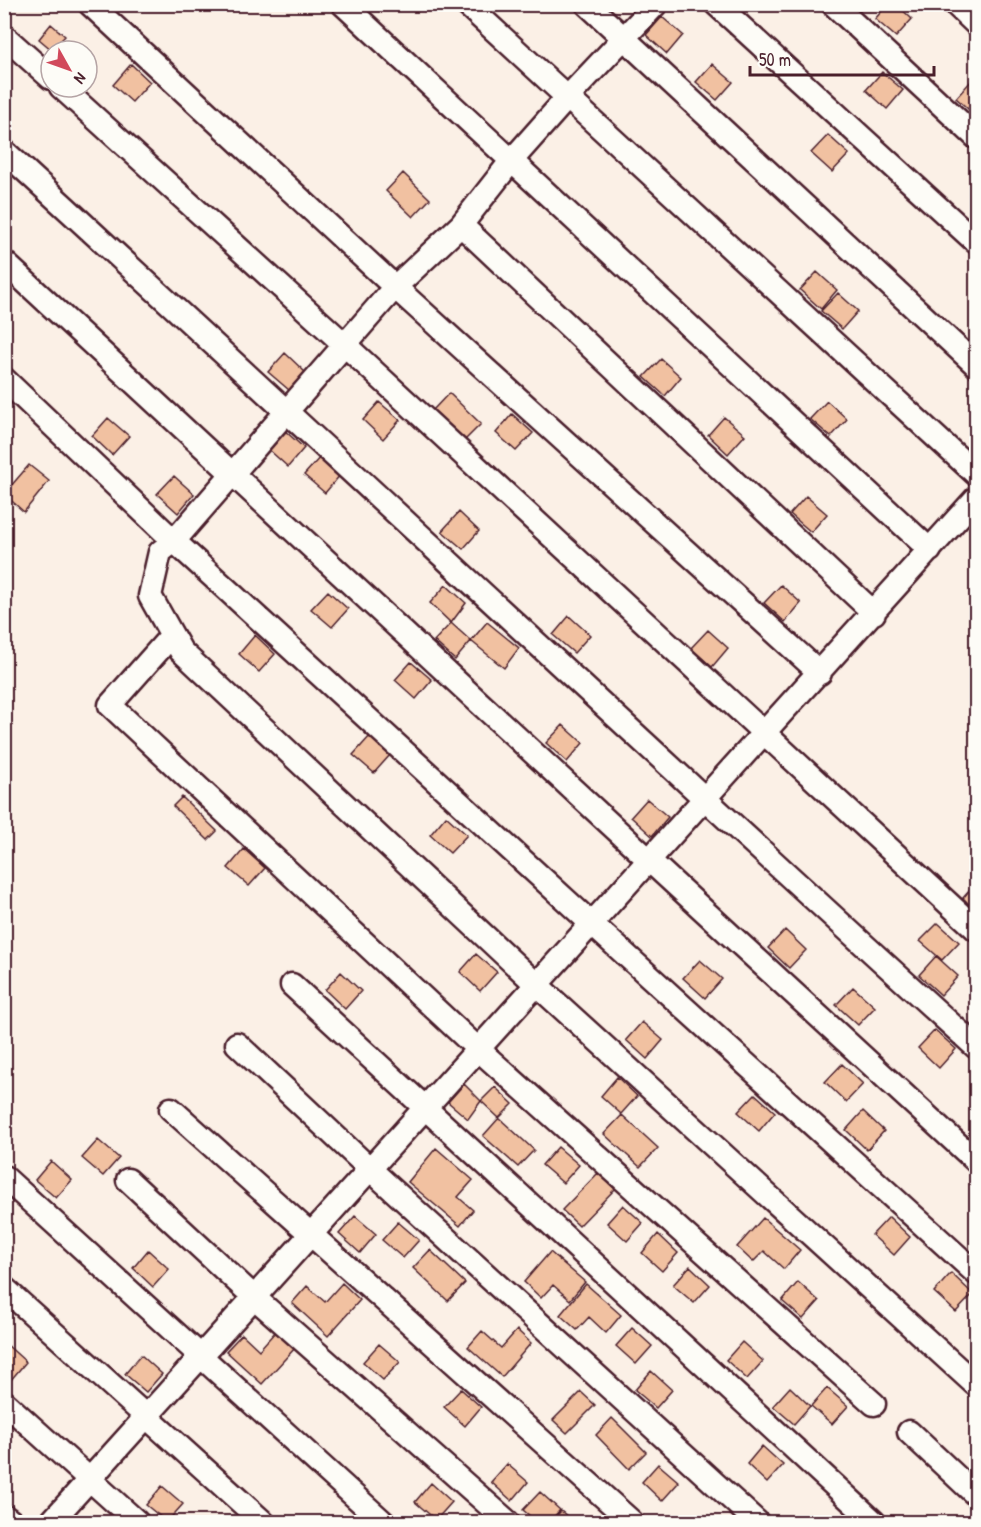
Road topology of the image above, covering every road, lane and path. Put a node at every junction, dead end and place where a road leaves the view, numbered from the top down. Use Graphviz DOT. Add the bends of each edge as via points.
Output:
graph roads {
  1 [pos="90,4"];
  2 [pos="343,4"];
  3 [pos="466,4"];
  4 [pos="588,4"];
  5 [pos="656,4"];
  6 [pos="716,4"];
  7 [pos="833,4"];
  8 [pos="956,4"];
  9 [pos="976,24"];
  10 [pos="4,36"];
  11 [pos="624,39"];
  12 [pos="39,67"];
  13 [pos="567,98"];
  14 [pos="74,99"];
  15 [pos="976,137"];
  16 [pos="4,151"];
  17 [pos="512,160"];
  18 [pos="461,225"];
  19 [pos="976,242"];
  20 [pos="4,262"];
  21 [pos="395,287"];
  22 [pos="345,345"];
  23 [pos="976,365"];
  24 [pos="4,379"];
  25 [pos="287,411"];
  26 [pos="233,473"];
  27 [pos="976,474"];
  28 [pos="976,498"];
  29 [pos="174,541"];
  30 [pos="930,550"];
  31 [pos="874,613"];
  32 [pos="172,635"];
  33 [pos="820,673"];
  34 [pos="765,734"];
  35 [pos="705,800"];
  36 [pos="650,861"];
  37 [pos="593,925"];
  38 [pos="976,929"];
  39 [pos="292,985"];
  40 [pos="538,986"];
  41 [pos="237,1044"];
  42 [pos="976,1047"];
  43 [pos="479,1050"];
  44 [pos="171,1109"];
  45 [pos="426,1109"];
  46 [pos="976,1161"];
  47 [pos="371,1170"];
  48 [pos="4,1177"];
  49 [pos="128,1180"];
  50 [pos="311,1236"];
  51 [pos="976,1273"];
  52 [pos="4,1288"];
  53 [pos="255,1298"];
  54 [pos="202,1357"];
  55 [pos="976,1385"];
  56 [pos="4,1402"];
  57 [pos="874,1404"];
  58 [pos="146,1416"];
  59 [pos="909,1432"];
  60 [pos="90,1480"];
  61 [pos="976,1496"];
  62 [pos="4,1516"];
  63 [pos="12,1522"];
  64 [pos="51,1522"];
  65 [pos="137,1522"];
  66 [pos="263,1522"];
  67 [pos="383,1522"];
  68 [pos="508,1522"];
  69 [pos="632,1522"];
  70 [pos="757,1522"];
  71 [pos="874,1522"];
  1 -- 21 [label="street"];
  2 -- 17 [label="street"];
  3 -- 13 [label="street"];
  4 -- 11 [label="street"];
  5 -- 11 [label="street"];
  6 -- 19 [label="street"];
  7 -- 15 [label="street"];
  8 -- 9 [label="street"];
  10 -- 12 [label="street"];
  11 -- 13 [label="street"];
  11 -- 23 [label="street"];
  13 -- 17 [label="street"];
  13 -- 27 [label="street"];
  14 -- 22 [label="street"];
  16 -- 25 [label="street"];
  17 -- 18 [label="street"];
  17 -- 30 [label="street"];
  18 -- 21 [label="street"];
  18 -- 31 [label="street"];
  20 -- 26 [label="street"];
  21 -- 22 [label="street"];
  21 -- 33 [label="street"];
  22 -- 25 [label="street"];
  22 -- 34 [label="street"];
  24 -- 29 [label="street"];
  25 -- 26 [label="street"];
  25 -- 35 [label="street"];
  26 -- 29 [label="street"];
  26 -- 36 [label="street"];
  28 -- 30 [label="street"];
  29 -- 32 [label="street" via="160,552 150,596"];
  29 -- 37 [label="street"];
  30 -- 31 [label="street"];
  31 -- 33 [label="street"];
  32 -- 40 [label="street" via="181,651"];
  32 -- 43 [label="street" via="110,705"];
  33 -- 34 [label="street"];
  34 -- 35 [label="street"];
  34 -- 38 [label="street"];
  35 -- 36 [label="street"];
  35 -- 42 [label="street"];
  36 -- 37 [label="street"];
  36 -- 46 [label="street"];
  37 -- 40 [label="street"];
  37 -- 51 [label="street"];
  39 -- 45 [label="street"];
  40 -- 43 [label="street"];
  40 -- 55 [label="street"];
  41 -- 47 [label="street"];
  43 -- 45 [label="street"];
  43 -- 57 [label="street"];
  44 -- 50 [label="street"];
  45 -- 47 [label="street"];
  45 -- 71 [label="street"];
  47 -- 50 [label="street"];
  47 -- 70 [label="street"];
  48 -- 54 [label="street"];
  49 -- 53 [label="street"];
  50 -- 53 [label="street"];
  50 -- 69 [label="street"];
  52 -- 58 [label="street"];
  53 -- 54 [label="street"];
  53 -- 68 [label="street"];
  54 -- 58 [label="street"];
  54 -- 67 [label="street"];
  56 -- 60 [label="street"];
  58 -- 60 [label="street"];
  58 -- 66 [label="street"];
  59 -- 61 [label="street"];
  60 -- 64 [label="street"];
  60 -- 65 [label="street"];
  62 -- 63 [label="street"];
}
